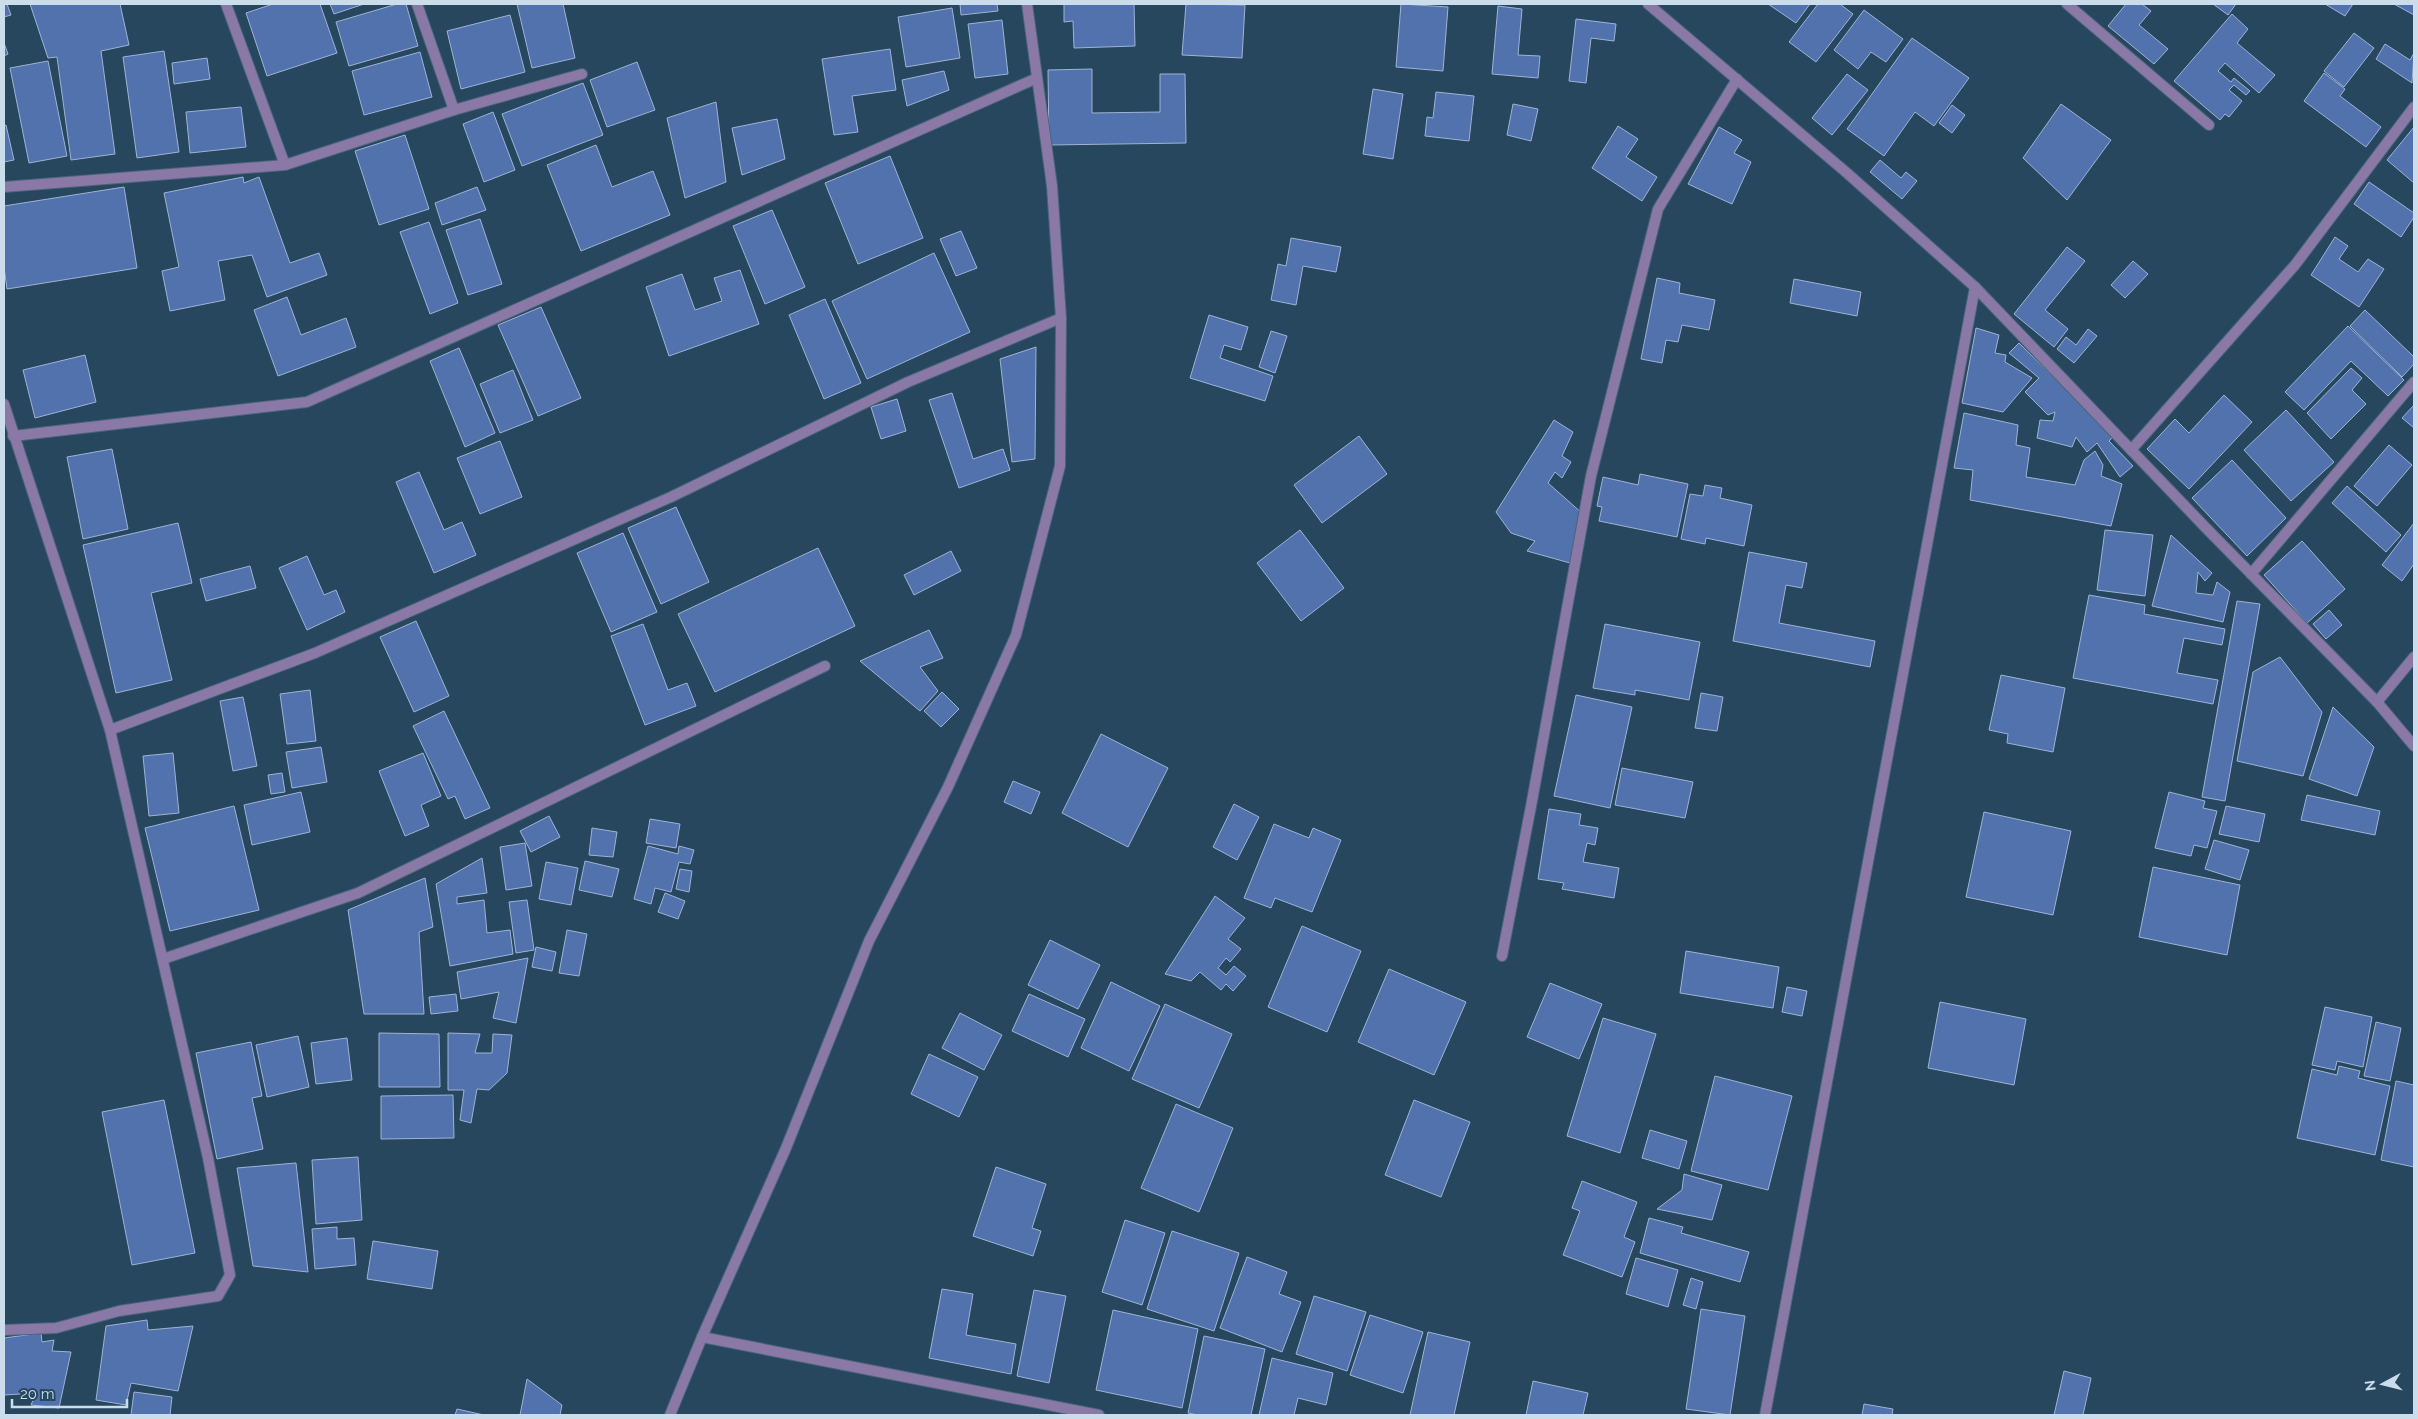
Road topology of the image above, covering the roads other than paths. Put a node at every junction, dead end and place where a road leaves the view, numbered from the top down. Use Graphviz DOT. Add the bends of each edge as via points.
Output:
graph roads {
  1 [pos="226,4"];
  2 [pos="418,4"];
  3 [pos="1027,4"];
  4 [pos="1648,4"];
  5 [pos="1665,4"];
  6 [pos="2067,4"];
  7 [pos="1661,16"];
  8 [pos="582,74"];
  9 [pos="1037,78"];
  10 [pos="1737,79"];
  11 [pos="2414,106"];
  12 [pos="454,110"];
  13 [pos="2208,125"];
  14 [pos="285,165"];
  15 [pos="4,187"];
  16 [pos="1975,287"];
  17 [pos="1061,318"];
  18 [pos="2414,382"];
  19 [pos="4,404"];
  20 [pos="13,436"];
  21 [pos="2131,450"];
  22 [pos="2251,574"];
  23 [pos="2414,657"];
  24 [pos="825,666"];
  25 [pos="2376,702"];
  26 [pos="110,730"];
  27 [pos="2414,746"];
  28 [pos="1502,956"];
  29 [pos="163,959"];
  30 [pos="4,1330"];
  31 [pos="702,1337"];
  32 [pos="670,1415"];
  33 [pos="1099,1415"];
  34 [pos="1765,1415"];
  1 -- 14 [label="street"];
  2 -- 12 [label="street"];
  3 -- 9 [label="street"];
  4 -- 7 [label="street"];
  5 -- 7 [label="street"];
  6 -- 13 [label="street"];
  7 -- 10 [label="street"];
  8 -- 12 [label="street"];
  9 -- 17 [label="street" via="1052,186"];
  9 -- 20 [label="street" via="307,402"];
  10 -- 16 [label="street"];
  10 -- 28 [label="street" via="1658,209 1591,476"];
  11 -- 21 [label="street" via="2295,265"];
  12 -- 14 [label="street"];
  14 -- 15 [label="street"];
  16 -- 21 [label="street"];
  16 -- 34 [label="street"];
  17 -- 26 [label="street" via="908,382 672,497 315,653"];
  17 -- 31 [label="street" via="1060,466 1016,635 948,787 869,942 786,1148"];
  18 -- 22 [label="street"];
  19 -- 20 [label="street"];
  20 -- 26 [label="street"];
  21 -- 22 [label="street"];
  22 -- 25 [label="street"];
  23 -- 25 [label="street"];
  24 -- 29 [label="street" via="358,894"];
  25 -- 27 [label="street"];
  26 -- 29 [label="street"];
  29 -- 30 [label="street" via="208,1158 230,1275 218,1296 119,1312 56,1328"];
  31 -- 32 [label="street"];
  31 -- 33 [label="street"];
}
